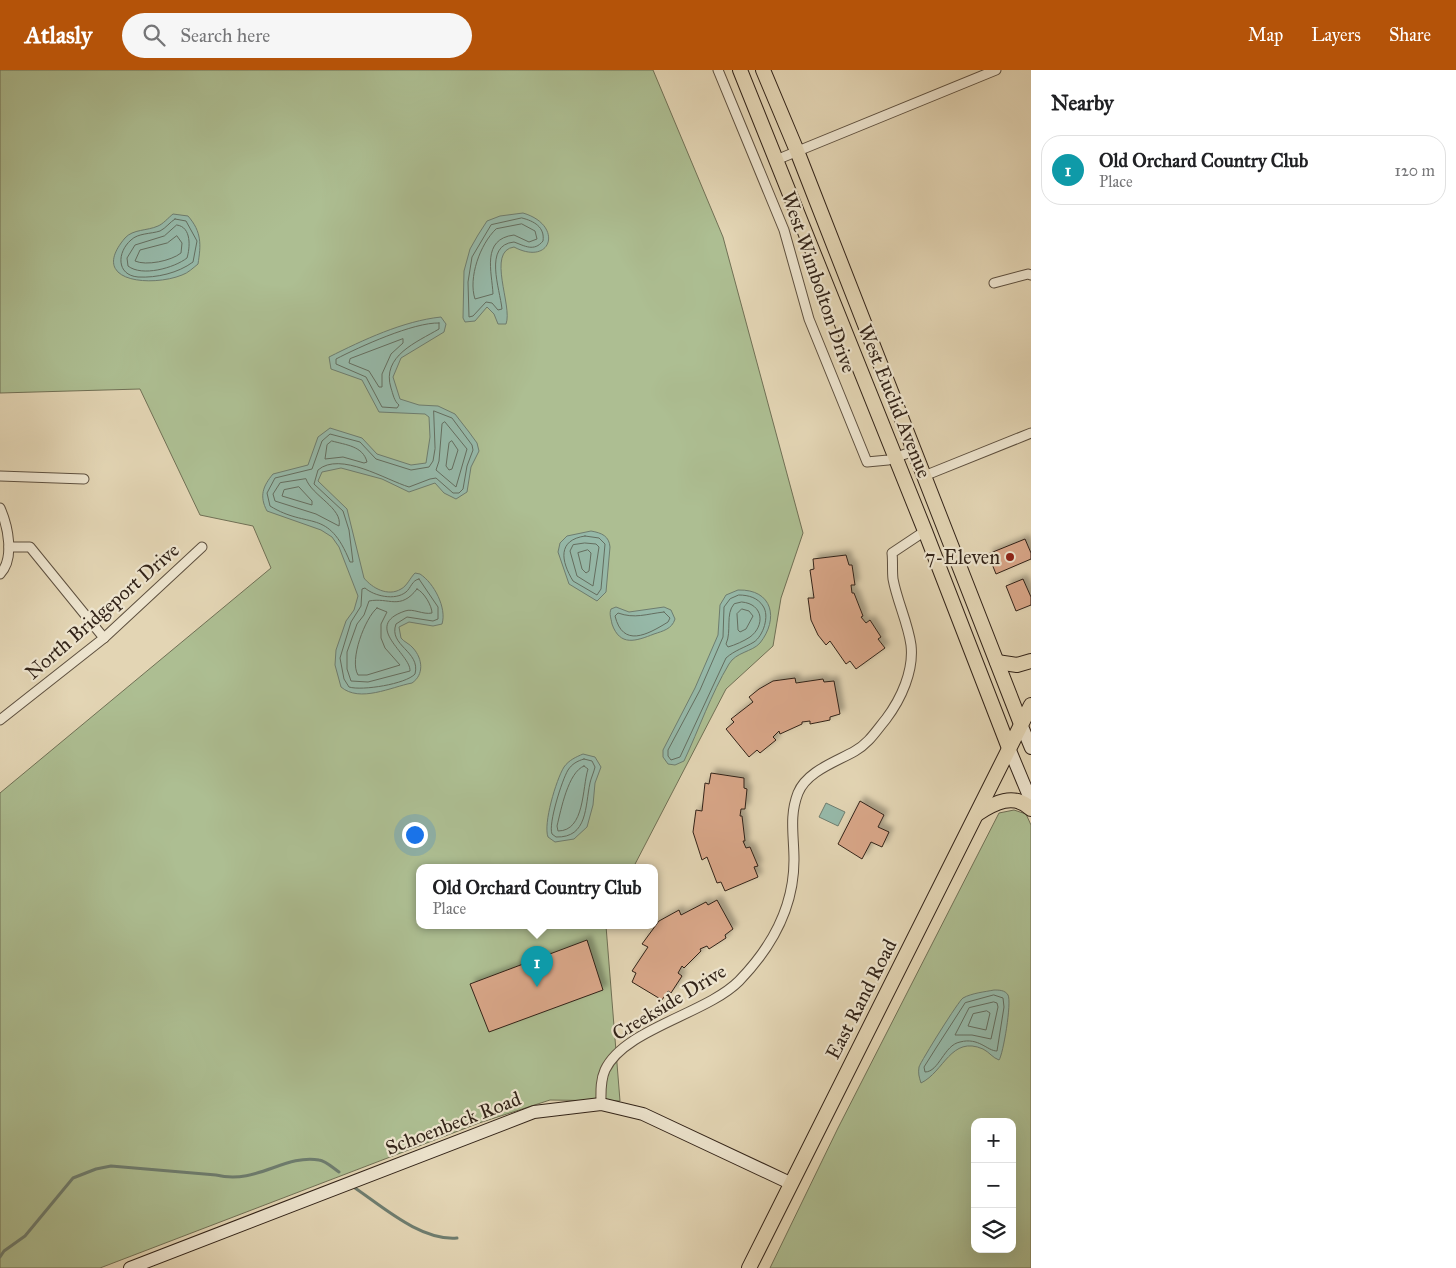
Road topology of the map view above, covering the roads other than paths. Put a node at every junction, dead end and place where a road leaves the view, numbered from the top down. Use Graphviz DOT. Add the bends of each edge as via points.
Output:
graph roads {
  1 [pos="718,70"];
  2 [pos="740,70"];
  3 [pos="763,70"];
  4 [pos="996,70"];
  5 [pos="797,151"];
  6 [pos="776,160"];
  7 [pos="1031,275"];
  8 [pos="994,283"];
  9 [pos="1031,433"];
  10 [pos="914,451"];
  11 [pos="896,458"];
  12 [pos="0,476"];
  13 [pos="924,476"];
  14 [pos="84,479"];
  15 [pos="0,508"];
  16 [pos="925,531"];
  17 [pos="8,547"];
  18 [pos="202,547"];
  19 [pos="0,574"];
  20 [pos="104,638"];
  21 [pos="1031,661"];
  22 [pos="997,662"];
  23 [pos="1031,705"];
  24 [pos="0,707"];
  25 [pos="3,718"];
  26 [pos="1021,724"];
  27 [pos="1009,748"];
  28 [pos="1031,748"];
  29 [pos="1031,801"];
  30 [pos="1031,809"];
  31 [pos="976,814"];
  32 [pos="601,1104"];
  33 [pos="790,1184"];
  34 [pos="130,1268"];
  35 [pos="749,1268"];
  1 -- 11 [label="street, West Wimbolton Drive" via="784,230 809,319 868,462"];
  2 -- 6 [label="main road, West Euclid Avenue"];
  3 -- 5 [label="main road, West Euclid Avenue"];
  4 -- 5 [label="street"];
  5 -- 6 [label="street"];
  5 -- 10 [label="main road, West Euclid Avenue"];
  6 -- 11 [label="main road, West Euclid Avenue"];
  7 -- 8 [label="street"];
  9 -- 13 [label="street"];
  10 -- 11 [label="street, West Wimbolton Drive"];
  10 -- 13 [label="main road, West Euclid Avenue"];
  11 -- 16 [label="main road, West Euclid Avenue"];
  12 -- 14 [label="street"];
  13 -- 22 [label="main road, West Euclid Avenue"];
  15 -- 17 [label="street"];
  16 -- 27 [label="main road, West Euclid Avenue"];
  16 -- 32 [label="street, Creekside Drive" via="892,553 893,578 911,646 907,679 897,705 866,745 811,776 799,791 791,816 792,884 788,905 772,940 753,967 734,986 615,1056 605,1071"];
  17 -- 19 [label="street" via="5,569"];
  17 -- 20 [label="street" via="30,547"];
  18 -- 20 [label="street, North Bridgeport Drive"];
  20 -- 25 [label="street, North Bridgeport Drive"];
  21 -- 22 [label="main road" via="1017,665"];
  22 -- 26 [label="main road, West Euclid Avenue"];
  23 -- 26 [label="main road, East Rand Road"];
  24 -- 25 [label="street"];
  26 -- 27 [label="main road, East Rand Road"];
  26 -- 28 [label="main road"];
  27 -- 29 [label="main road"];
  27 -- 31 [label="main road, East Rand Road"];
  30 -- 31 [label="main road" via="1014,800 1004,800"];
  31 -- 33 [label="main road, East Rand Road"];
  32 -- 33 [label="main road, Schoenbeck Road" via="643,1114"];
  32 -- 34 [label="main road, Schoenbeck Road" via="534,1112"];
  33 -- 35 [label="main road, East Rand Road"];
}
